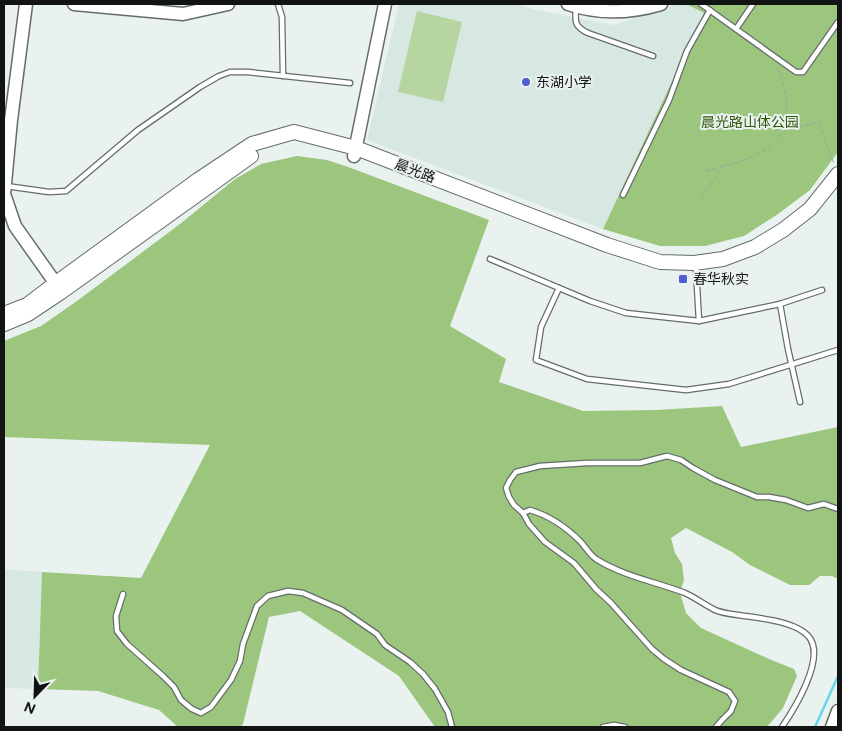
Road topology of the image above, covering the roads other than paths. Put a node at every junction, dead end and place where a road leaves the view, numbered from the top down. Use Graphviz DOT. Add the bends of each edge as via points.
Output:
graph roads {
  1 [pos="26,4"];
  2 [pos="74,4"];
  3 [pos="228,4"];
  4 [pos="278,4"];
  5 [pos="385,4"];
  6 [pos="661,4"];
  7 [pos="700,4"];
  8 [pos="753,4"];
  9 [pos="572,5"];
  10 [pos="710,10"];
  11 [pos="838,22"];
  12 [pos="736,29"];
  13 [pos="653,56"];
  14 [pos="283,76"];
  15 [pos="350,83"];
  16 [pos="355,152"];
  17 [pos="838,174"];
  18 [pos="838,184"];
  19 [pos="5,186"];
  20 [pos="623,195"];
  21 [pos="490,259"];
  22 [pos="696,269"];
  23 [pos="58,287"];
  24 [pos="559,288"];
  25 [pos="822,290"];
  26 [pos="780,304"];
  27 [pos="4,314"];
  28 [pos="699,321"];
  29 [pos="4,324"];
  30 [pos="838,350"];
  31 [pos="792,365"];
  32 [pos="800,402"];
  33 [pos="838,509"];
  34 [pos="522,513"];
  35 [pos="123,594"];
  36 [pos="838,711"];
  37 [pos="452,727"];
  38 [pos="603,727"];
  39 [pos="625,727"];
  40 [pos="716,727"];
  41 [pos="782,727"];
  42 [pos="832,727"];
  1 -- 19 [label="street"];
  2 -- 3 [label="street" via="183,14"];
  4 -- 14 [label="lane" via="282,18"];
  5 -- 16 [label="street"];
  6 -- 9 [label="street" via="618,11"];
  7 -- 10 [label="lane"];
  8 -- 12 [label="lane"];
  9 -- 13 [label="lane" via="575,23 580,29"];
  10 -- 12 [label="lane"];
  10 -- 20 [label="lane" via="687,51 669,100"];
  11 -- 12 [label="lane" via="803,72 796,72"];
  14 -- 15 [label="lane"];
  14 -- 19 [label="lane" via="230,72 218,76 138,130 66,190 49,192"];
  16 -- 17 [label="main road, 晨光路" via="660,262 694,263 723,259 755,247 810,209"];
  16 -- 22 [label="main road, 晨光路" via="604,252 658,268"];
  16 -- 23 [label="main road, 晨光路" via="294,132 252,144 198,180"];
  18 -- 22 [label="main road, 晨光路" via="814,213 786,236 724,266"];
  19 -- 23 [label="street" via="4,194 15,226"];
  21 -- 24 [label="lane"];
  22 -- 28 [label="lane"];
  23 -- 27 [label="main road, 晨光路"];
  23 -- 29 [label="main road, 晨光路" via="28,314"];
  24 -- 28 [label="lane" via="626,313"];
  24 -- 31 [label="lane" via="541,327 536,360 587,379 686,390 729,384"];
  25 -- 26 [label="lane"];
  26 -- 28 [label="lane"];
  26 -- 31 [label="lane"];
  30 -- 31 [label="lane"];
  31 -- 32 [label="lane"];
  33 -- 34 [label="lane" via="824,504 808,508 786,500 757,497 667,456 640,463 564,464 516,472 506,488"];
  34 -- 40 [label="lane" via="545,542 574,563 652,649 681,670 728,692 735,701 731,711"];
  34 -- 41 [label="lane" via="530,510 549,517 568,530 597,560 623,572 687,594 717,611 780,622 808,634 815,653 808,679"];
  35 -- 37 [label="lane" via="116,616 117,631 174,687 181,700 201,713 211,707 231,680 257,606 268,596 288,591 303,593 342,610 377,634 385,645 423,674 448,712"];
  36 -- 42 [label="street"];
  38 -- 39 [label="lane"];
}
